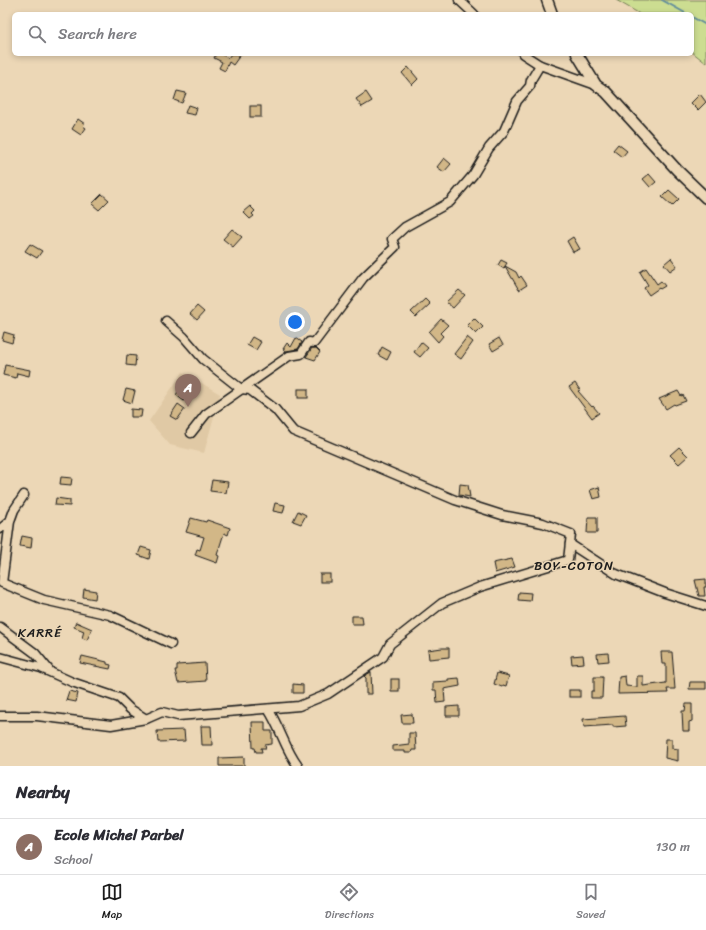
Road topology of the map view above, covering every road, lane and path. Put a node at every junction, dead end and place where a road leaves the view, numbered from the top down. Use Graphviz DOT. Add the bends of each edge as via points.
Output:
graph roads {
  1 [pos="459,0"];
  2 [pos="547,0"];
  3 [pos="472,12"];
  4 [pos="551,12"];
  5 [pos="526,56"];
  6 [pos="578,56"];
  7 [pos="540,65"];
  8 [pos="596,85"];
  9 [pos="706,198"];
  10 [pos="166,321"];
  11 [pos="241,389"];
  12 [pos="191,433"];
  13 [pos="24,495"];
  14 [pos="10,521"];
  15 [pos="0,529"];
  16 [pos="570,544"];
  17 [pos="2,560"];
  18 [pos="706,606"];
  19 [pos="0,627"];
  20 [pos="171,644"];
  21 [pos="0,657"];
  22 [pos="50,672"];
  23 [pos="268,709"];
  24 [pos="0,716"];
  25 [pos="146,718"];
  26 [pos="298,766"];
  1 -- 3 [label="street"];
  2 -- 4 [label="main road"];
  5 -- 7 [label="street"];
  6 -- 8 [label="main road"];
  7 -- 8 [label="street"];
  7 -- 11 [label="street" via="530,86 516,100 504,131 450,202 404,227 392,239 395,247 363,278 314,343 309,342 301,354 289,356"];
  8 -- 9 [label="main road" via="606,92"];
  10 -- 11 [label="street" via="203,359"];
  11 -- 12 [label="street" via="206,414"];
  11 -- 16 [label="street" via="250,390 275,409 293,431 455,500 502,516 543,524 571,534"];
  13 -- 14 [label="street"];
  14 -- 15 [label="street"];
  14 -- 17 [label="street"];
  16 -- 18 [label="street" via="616,574"];
  16 -- 23 [label="street" via="568,560 480,587 442,602 390,644 383,658 328,694 299,706"];
  17 -- 20 [label="street" via="2,583 44,600 110,615"];
  19 -- 22 [label="street" via="35,653"];
  21 -- 22 [label="street"];
  22 -- 25 [label="street" via="119,698 130,709"];
  23 -- 25 [label="street" via="178,716 162,712"];
  23 -- 26 [label="street" via="277,723 289,754"];
  24 -- 25 [label="street" via="36,716 111,725"];
}
